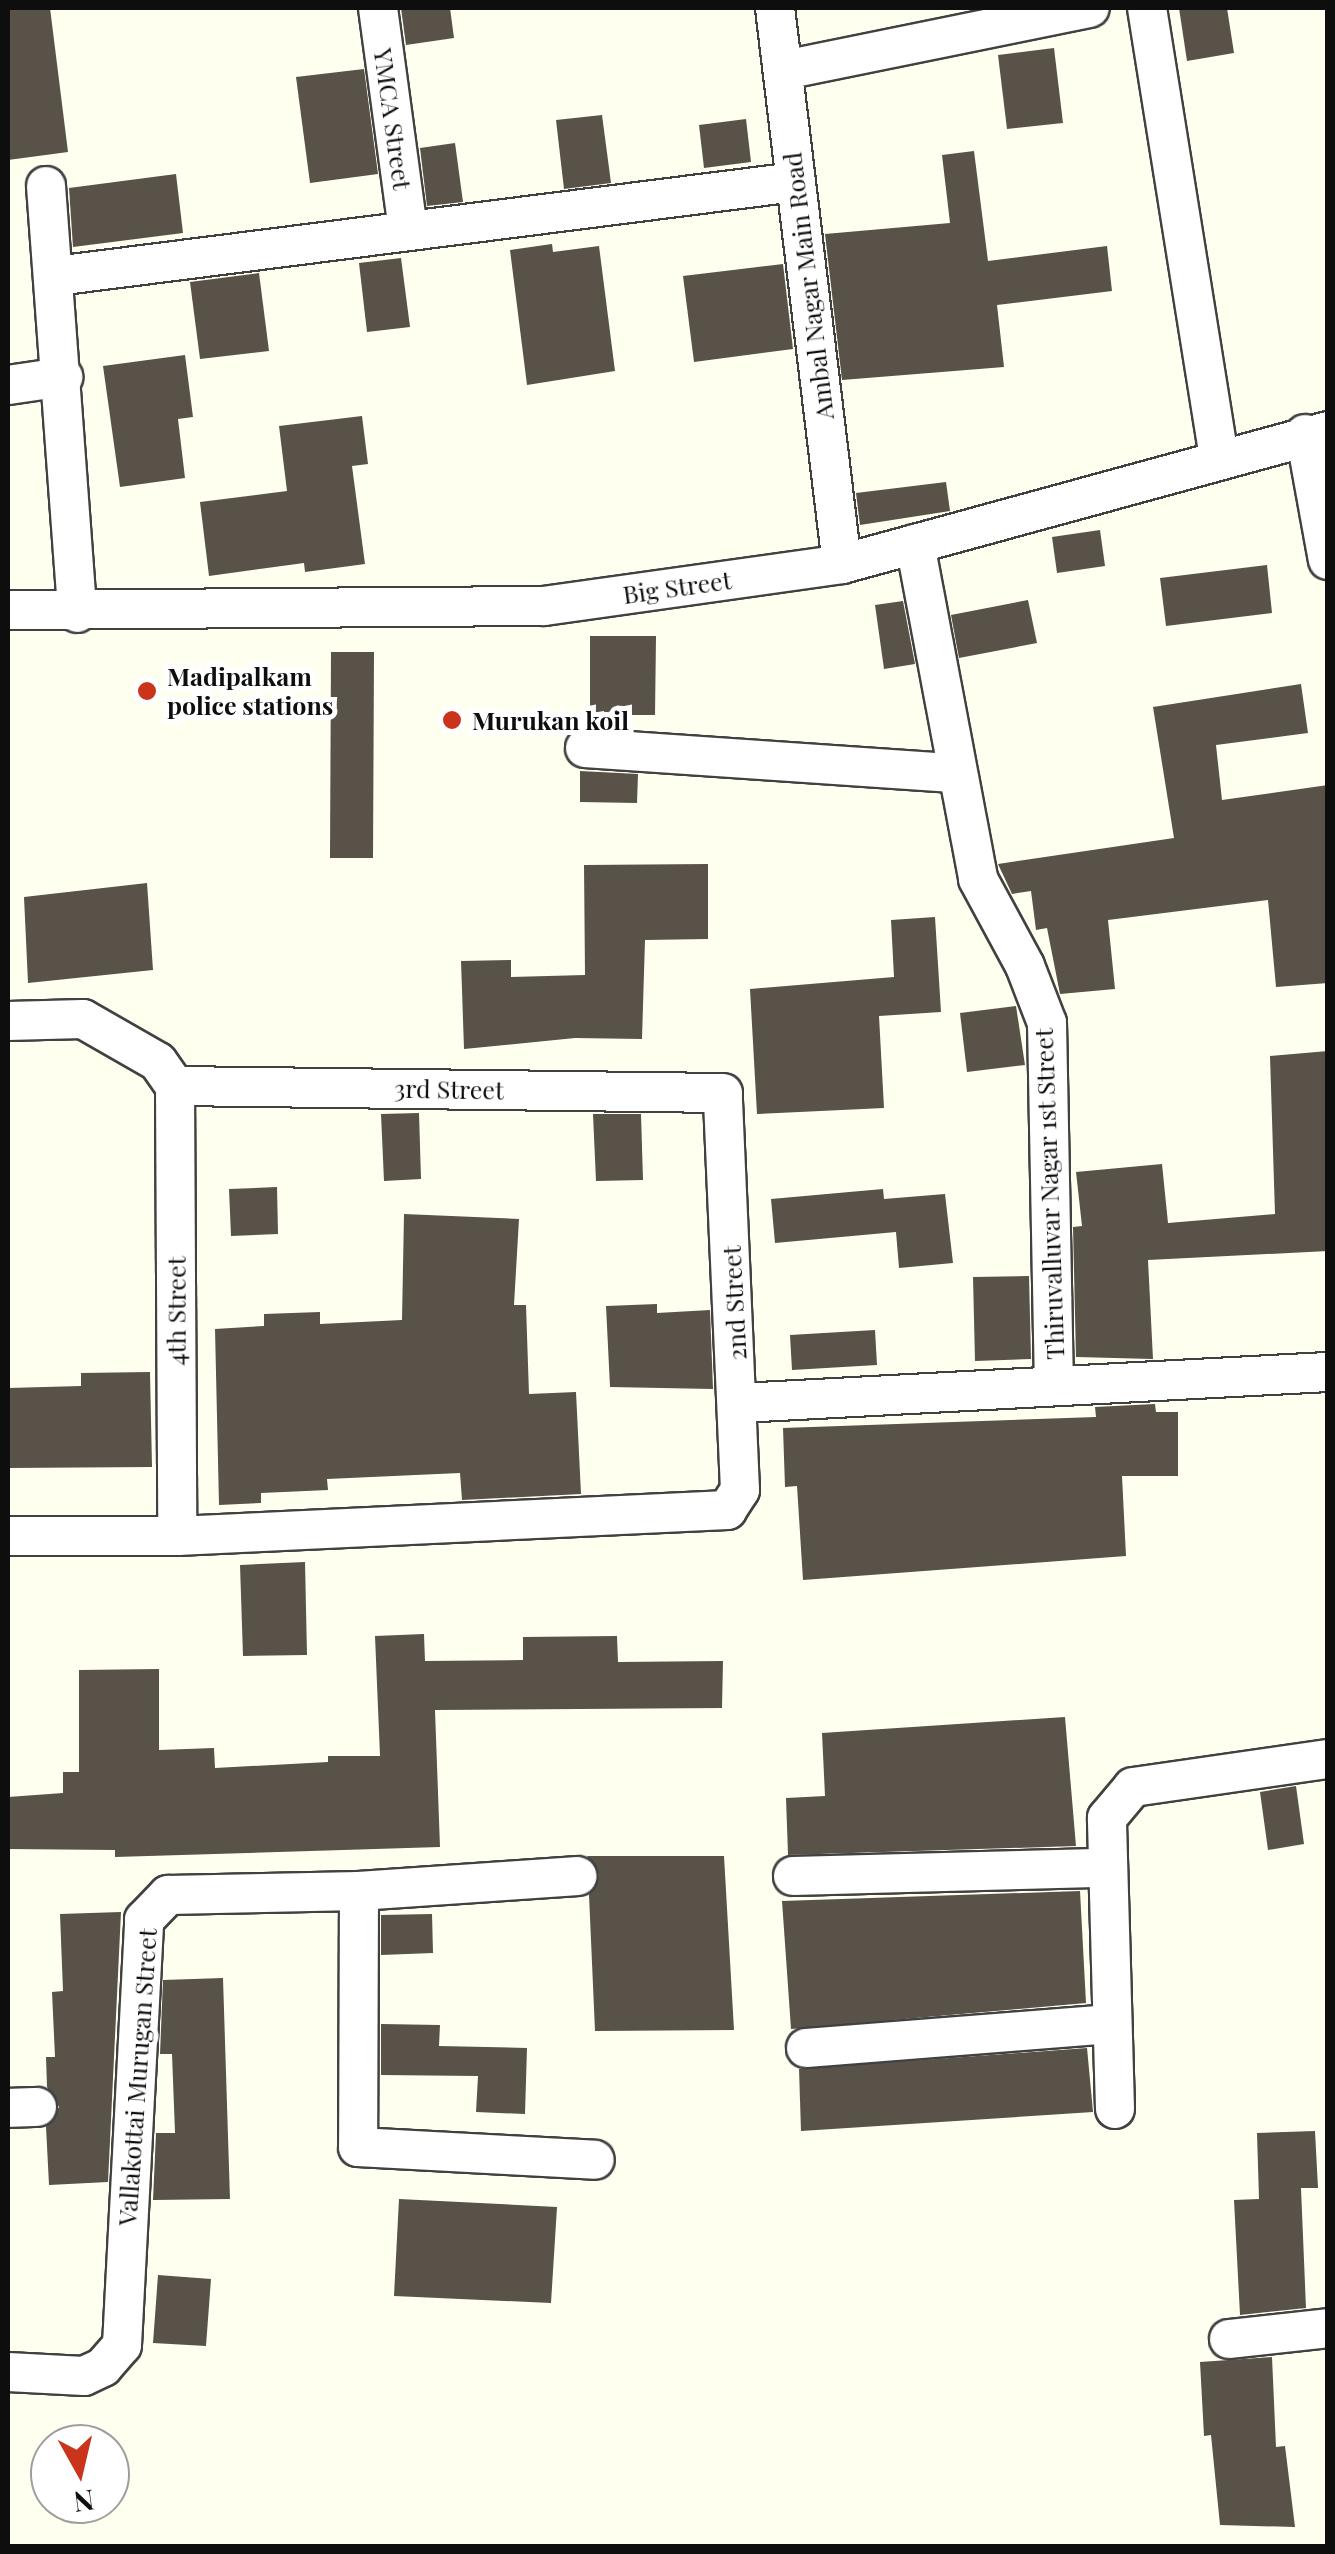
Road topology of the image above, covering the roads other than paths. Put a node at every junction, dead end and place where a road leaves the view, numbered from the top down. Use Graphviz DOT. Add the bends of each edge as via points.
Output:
graph roads {
  1 [pos="378,8"];
  2 [pos="775,8"];
  3 [pos="1090,8"];
  4 [pos="1147,8"];
  5 [pos="784,70"];
  6 [pos="795,182"];
  7 [pos="46,186"];
  8 [pos="408,230"];
  9 [pos="56,276"];
  10 [pos="63,377"];
  11 [pos="8,384"];
  12 [pos="1316,432"];
  13 [pos="1219,458"];
  14 [pos="915,544"];
  15 [pos="1328,560"];
  16 [pos="842,564"];
  17 [pos="8,610"];
  18 [pos="77,613"];
  19 [pos="584,748"];
  20 [pos="956,773"];
  21 [pos="8,1021"];
  22 [pos="175,1086"];
  23 [pos="723,1093"];
  24 [pos="1328,1372"];
  25 [pos="1054,1386"];
  26 [pos="740,1403"];
  27 [pos="8,1536"];
  28 [pos="177,1536"];
  29 [pos="1328,1759"];
  30 [pos="1104,1868"];
  31 [pos="577,1876"];
  32 [pos="793,1876"];
  33 [pos="358,1891"];
  34 [pos="1112,2024"];
  35 [pos="806,2048"];
  36 [pos="1115,2108"];
  37 [pos="595,2160"];
  38 [pos="1328,2328"];
  39 [pos="1228,2339"];
  40 [pos="8,2372"];
  1 -- 8 [label="street, YMCA Street"];
  2 -- 5 [label="street, Ambal Nagar Main Road"];
  3 -- 5 [label="street"];
  4 -- 13 [label="street"];
  5 -- 6 [label="street, Ambal Nagar Main Road"];
  6 -- 8 [label="street"];
  6 -- 16 [label="street, Ambal Nagar Main Road"];
  7 -- 9 [label="street"];
  8 -- 9 [label="street"];
  9 -- 10 [label="street"];
  10 -- 11 [label="street"];
  10 -- 18 [label="street"];
  12 -- 13 [label="street, Big Street"];
  12 -- 15 [label="street"];
  13 -- 14 [label="street, Big Street"];
  14 -- 16 [label="street, Big Street"];
  14 -- 20 [label="street, Thiruvalluvar Nagar 1st Street"];
  16 -- 18 [label="street, Big Street" via="544,606"];
  17 -- 18 [label="street, Big Street"];
  19 -- 20 [label="street"];
  20 -- 25 [label="street, Thiruvalluvar Nagar 1st Street" via="978,879 1026,966 1047,1023"];
  21 -- 22 [label="street" via="82,1020 158,1062"];
  22 -- 23 [label="street, 3rd Street"];
  22 -- 28 [label="street, 4th Street"];
  23 -- 26 [label="street, 2nd Street"];
  24 -- 25 [label="street"];
  25 -- 26 [label="street"];
  26 -- 28 [label="street, 2nd Street" via="740,1490 727,1510"];
  27 -- 28 [label="street"];
  29 -- 30 [label="street" via="1133,1787 1107,1818"];
  30 -- 32 [label="street"];
  30 -- 34 [label="street"];
  31 -- 33 [label="street, Vallakottai Murugan Street"];
  33 -- 37 [label="street" via="358,2148"];
  33 -- 40 [label="street, Vallakottai Murugan Street" via="168,1895 144,1920 122,2345 104,2368 84,2376"];
  34 -- 35 [label="street"];
  34 -- 36 [label="street"];
  38 -- 39 [label="street"];
}
